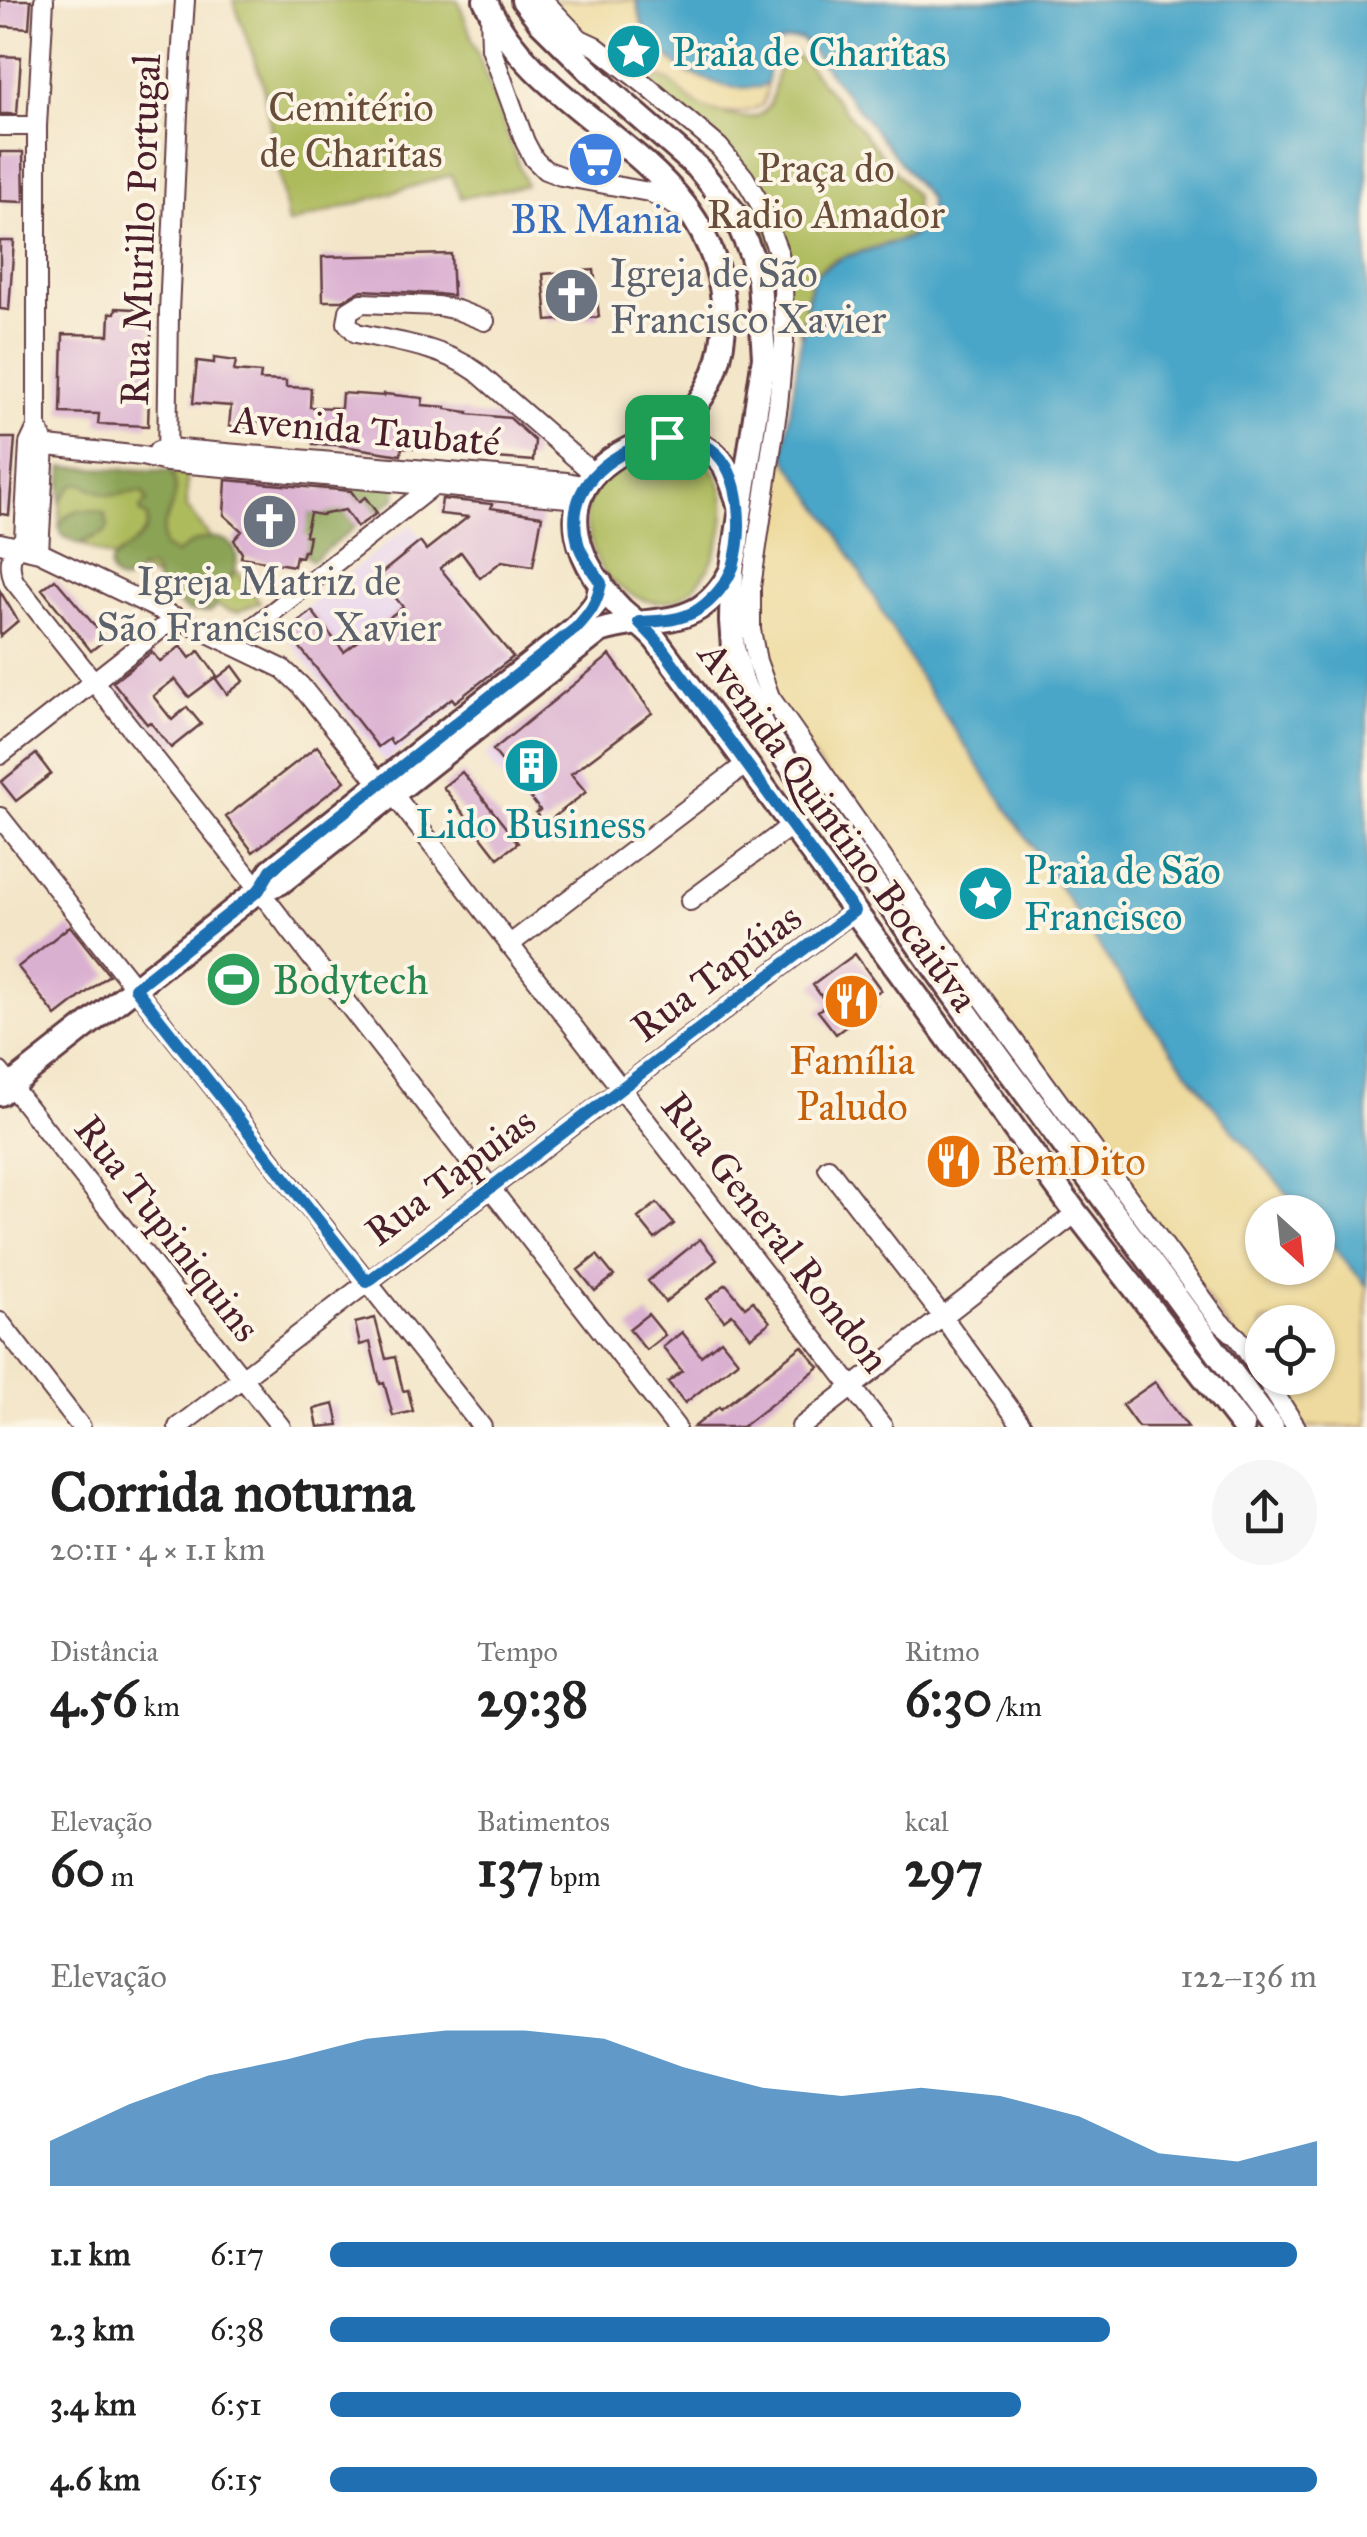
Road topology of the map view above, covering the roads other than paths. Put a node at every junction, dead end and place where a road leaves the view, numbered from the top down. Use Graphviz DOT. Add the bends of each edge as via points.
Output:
graph roads {
  1 [pos="44,0"];
  2 [pos="185,0"];
  3 [pos="523,0"];
  4 [pos="543,0"];
  5 [pos="488,6"];
  6 [pos="0,126"];
  7 [pos="36,126"];
  8 [pos="693,217"];
  9 [pos="484,321"];
  10 [pos="667,437"];
  11 [pos="37,439"];
  12 [pos="168,455"];
  13 [pos="434,485"];
  14 [pos="586,486"];
  15 [pos="740,510"];
  16 [pos="8,545"];
  17 [pos="39,552"];
  18 [pos="732,568"];
  19 [pos="601,583"];
  20 [pos="176,616"];
  21 [pos="639,622"];
  22 [pos="232,644"];
  23 [pos="94,682"];
  24 [pos="0,754"];
  25 [pos="746,764"];
  26 [pos="386,789"];
  27 [pos="0,818"];
  28 [pos="792,825"];
  29 [pos="259,890"];
  30 [pos="690,902"];
  31 [pos="854,911"];
  32 [pos="510,945"];
  33 [pos="135,988"];
  34 [pos="4,1084"];
  35 [pos="621,1089"];
  36 [pos="828,1168"];
  37 [pos="491,1188"];
  38 [pos="1076,1213"];
  39 [pos="367,1282"];
  40 [pos="942,1317"];
  41 [pos="0,1322"];
  42 [pos="1245,1348"];
  43 [pos="242,1378"];
  44 [pos="852,1387"];
  45 [pos="1276,1395"];
  46 [pos="74,1425"];
  47 [pos="178,1427"];
  48 [pos="282,1427"];
  49 [pos="482,1427"];
  50 [pos="676,1427"];
  51 [pos="801,1427"];
  52 [pos="883,1427"];
  53 [pos="1023,1427"];
  54 [pos="1243,1427"];
  55 [pos="1272,1427"];
  56 [pos="1296,1427"];
  1 -- 7 [label="street"];
  2 -- 12 [label="street, Rua Murillo Portugal"];
  3 -- 15 [label="main road, Avenida Quintino Bocaiúva" via="560,43 697,167 743,235 758,281 764,356"];
  4 -- 42 [label="street" via="580,39 720,147 759,202 774,240 783,278 784,342 751,630 770,697"];
  5 -- 8 [label="main road" via="528,64 648,164"];
  5 -- 8 [label="street" via="491,48 534,159 562,176 649,192"];
  6 -- 7 [label="street"];
  7 -- 11 [label="street"];
  8 -- 10 [label="main road" via="716,270 724,342 701,401"];
  9 -- 14 [label="street" via="438,306 362,303 349,311 347,323 356,333 460,360"];
  10 -- 14 [label="main road" via="610,460"];
  10 -- 15 [label="main road" via="712,450"];
  11 -- 12 [label="street, Avenida Taubaté"];
  11 -- 16 [label="street" via="24,538"];
  11 -- 17 [label="street"];
  12 -- 13 [label="street, Avenida Taubaté"];
  12 -- 14 [label="street, Avenida Taubaté"];
  13 -- 14 [label="street, Avenida Taubaté"];
  13 -- 22 [label="street"];
  14 -- 19 [label="main road, Avenida Quintino Bocaiúva" via="578,542"];
  15 -- 18 [label="main road, Avenida Quintino Bocaiúva"];
  16 -- 17 [label="street, Rua General Rondon"];
  16 -- 23 [label="street" via="14,580"];
  17 -- 20 [label="street, Rua General Rondon"];
  18 -- 21 [label="main road" via="722,587 688,616"];
  18 -- 55 [label="main road, Avenida Quintino Bocaiúva" via="733,648 764,729"];
  19 -- 21 [label="main road, Avenida Quintino Bocaiúva"];
  19 -- 26 [label="main road" via="597,602 576,628"];
  20 -- 22 [label="street, Rua General Rondon"];
  20 -- 23 [label="street"];
  21 -- 25 [label="main road, Avenida Quintino Bocaiúva"];
  21 -- 26 [label="main road" via="600,631"];
  22 -- 26 [label="street, Rua General Rondon" via="291,675"];
  23 -- 24 [label="street"];
  23 -- 29 [label="street"];
  25 -- 28 [label="main road, Avenida Quintino Bocaiúva"];
  25 -- 32 [label="street"];
  26 -- 29 [label="main road" via="271,870"];
  26 -- 32 [label="street, Rua General Rondon"];
  27 -- 33 [label="street"];
  28 -- 30 [label="street"];
  28 -- 31 [label="main road, Avenida Quintino Bocaiúva"];
  29 -- 33 [label="main road"];
  29 -- 37 [label="street"];
  31 -- 35 [label="street, Rua Tapúias"];
  31 -- 38 [label="main road, Avenida Quintino Bocaiúva"];
  32 -- 35 [label="street, Rua General Rondon"];
  33 -- 34 [label="main road"];
  33 -- 39 [label="street"];
  34 -- 43 [label="street, Rua Tupiniquins"];
  35 -- 37 [label="street, Rua Tapuias"];
  35 -- 44 [label="street, Rua General Rondon"];
  36 -- 40 [label="street"];
  37 -- 39 [label="street, Rua Tapuias"];
  37 -- 50 [label="street"];
  38 -- 40 [label="street"];
  38 -- 54 [label="main road, Avenida Quintino Bocaiúva"];
  39 -- 43 [label="street, Rua Tapuias"];
  39 -- 49 [label="street"];
  40 -- 44 [label="street"];
  40 -- 53 [label="street"];
  41 -- 46 [label="street"];
  43 -- 47 [label="street, Rua Tapuias"];
  43 -- 48 [label="street, Rua Tupiniquins"];
  44 -- 51 [label="street"];
  44 -- 52 [label="street, Rua General Rondon"];
  45 -- 56 [label="street"];
}
